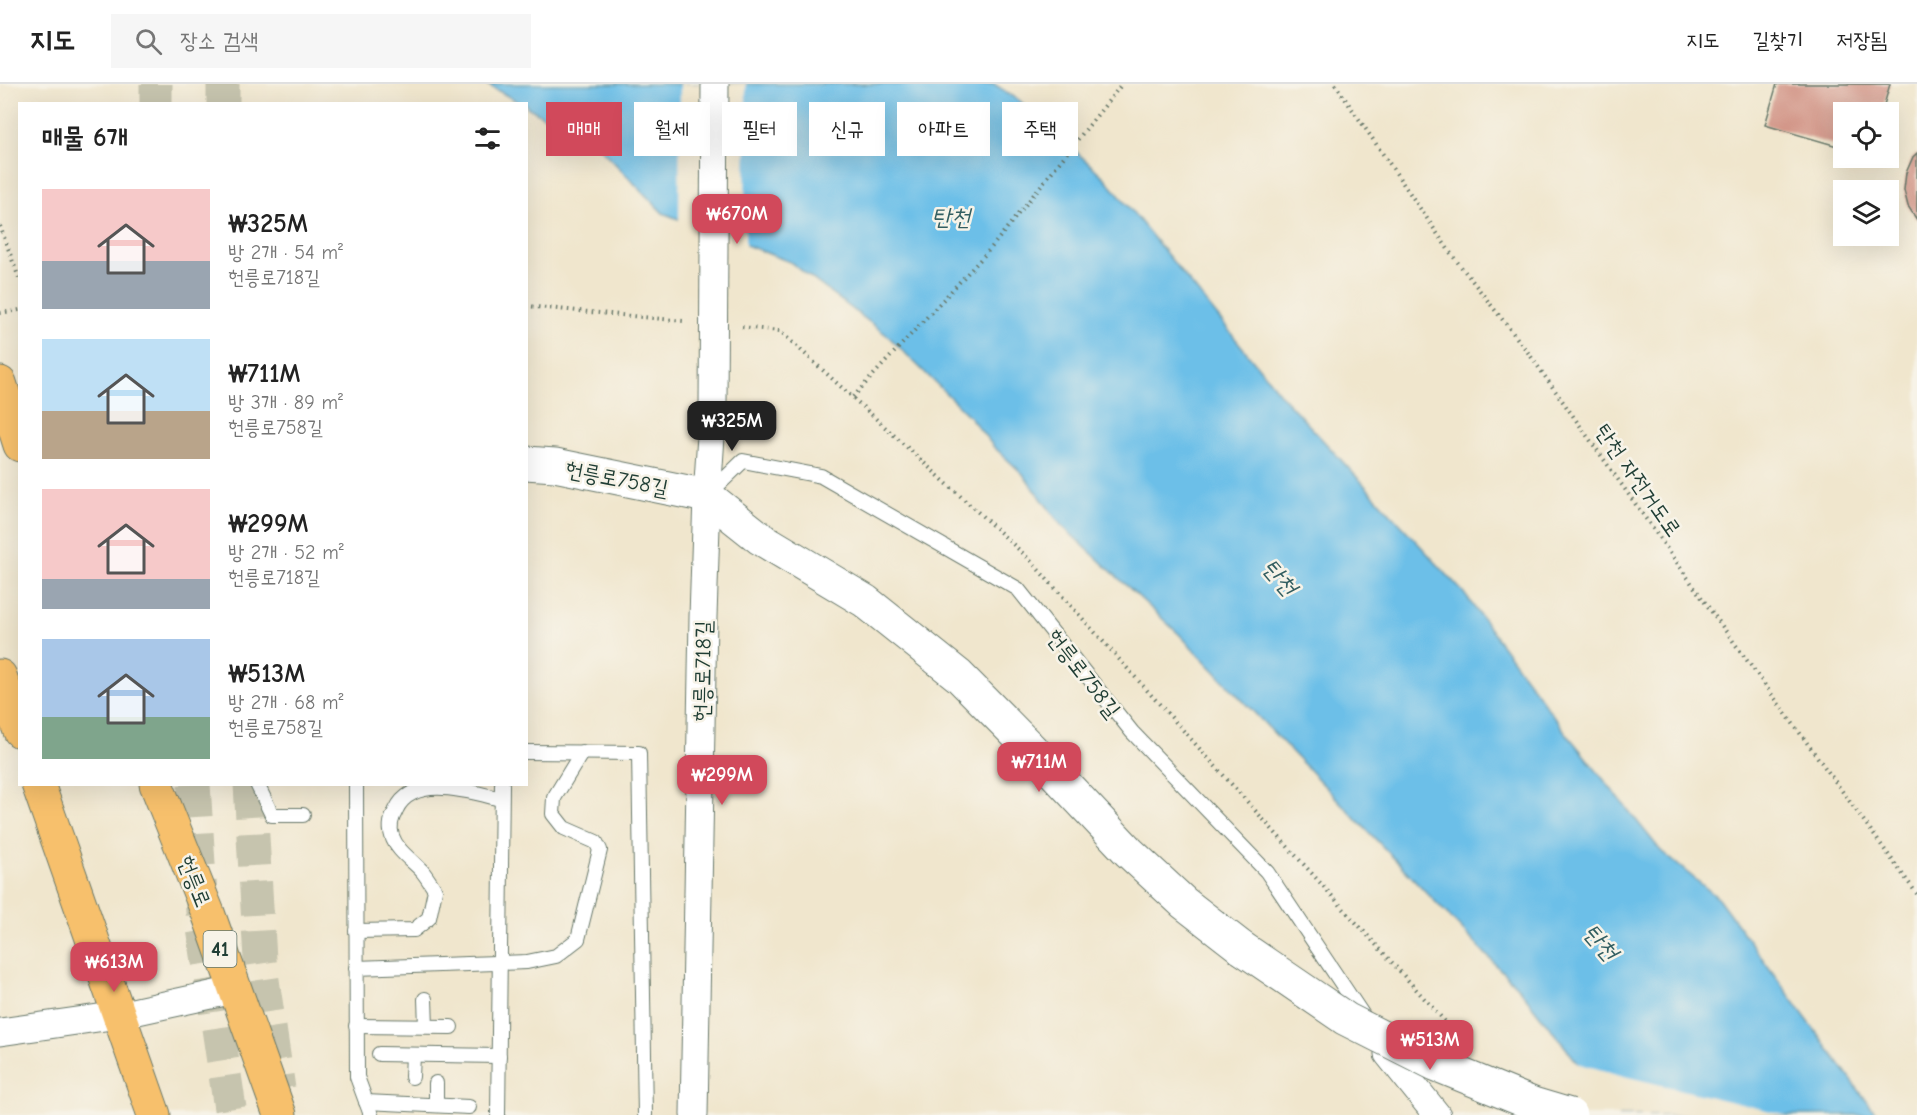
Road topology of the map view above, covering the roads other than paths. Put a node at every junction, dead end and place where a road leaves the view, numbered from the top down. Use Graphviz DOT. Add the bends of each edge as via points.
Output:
graph roads {
  1 [pos="716,84"];
  2 [pos="1,386"];
  3 [pos="18,436"];
  4 [pos="528,463"];
  5 [pos="707,496"];
  6 [pos="0,676"];
  7 [pos="18,726"];
  8 [pos="528,752"];
  9 [pos="582,752"];
  10 [pos="39,786"];
  11 [pos="157,786"];
  12 [pos="258,786"];
  13 [pos="356,786"];
  14 [pos="502,786"];
  15 [pos="501,799"];
  16 [pos="303,814"];
  17 [pos="356,931"];
  18 [pos="500,963"];
  19 [pos="356,968"];
  20 [pos="234,990"];
  21 [pos="425,999"];
  22 [pos="119,1015"];
  23 [pos="356,1026"];
  24 [pos="426,1026"];
  25 [pos="451,1027"];
  26 [pos="0,1032"];
  27 [pos="379,1054"];
  28 [pos="1388,1054"];
  29 [pos="413,1055"];
  30 [pos="499,1056"];
  31 [pos="412,1077"];
  32 [pos="436,1083"];
  33 [pos="436,1105"];
  34 [pos="470,1107"];
  35 [pos="368,1108"];
  36 [pos="154,1115"];
  37 [pos="279,1115"];
  38 [pos="498,1115"];
  39 [pos="645,1115"];
  40 [pos="694,1115"];
  41 [pos="1437,1115"];
  42 [pos="1570,1115"];
  1 -- 5 [label="street, 헌릉로718길, bridge" via="713,406"];
  2 -- 3 [label="main road"];
  4 -- 5 [label="street, 헌릉로758길" via="555,465"];
  5 -- 28 [label="lane, 헌릉로758길" via="743,461 821,476 1018,589 1131,732 1267,872"];
  5 -- 40 [label="street, 헌릉로718길"];
  5 -- 42 [label="street, 헌릉로758길, bridge" via="760,538 865,601 959,676 1130,852 1184,903 1242,948 1346,1018 1435,1064"];
  6 -- 7 [label="main road"];
  8 -- 9 [label="lane"];
  9 -- 18 [label="lane" via="554,798 553,814 564,828 596,842 600,850 578,939 556,956"];
  9 -- 39 [label="lane" via="639,753"];
  10 -- 22 [label="main road"];
  11 -- 20 [label="main road, 헌릉로 / 41"];
  12 -- 16 [label="lane" via="272,815"];
  13 -- 17 [label="lane"];
  14 -- 15 [label="lane"];
  15 -- 17 [label="lane" via="441,787 416,790 400,801 390,821 392,837 435,890 429,918 414,930"];
  15 -- 18 [label="lane"];
  17 -- 19 [label="lane"];
  18 -- 19 [label="lane"];
  18 -- 30 [label="lane"];
  19 -- 23 [label="lane"];
  20 -- 22 [label="street"];
  20 -- 37 [label="main road, 헌릉로 / 41"];
  21 -- 24 [label="lane"];
  22 -- 26 [label="street"];
  22 -- 36 [label="main road"];
  23 -- 24 [label="lane"];
  23 -- 35 [label="lane" via="357,1077"];
  24 -- 25 [label="lane"];
  27 -- 29 [label="lane"];
  28 -- 41 [label="street"];
  29 -- 30 [label="lane"];
  29 -- 31 [label="lane"];
  30 -- 38 [label="lane"];
  32 -- 33 [label="lane"];
  33 -- 34 [label="lane"];
  33 -- 35 [label="lane"];
}
